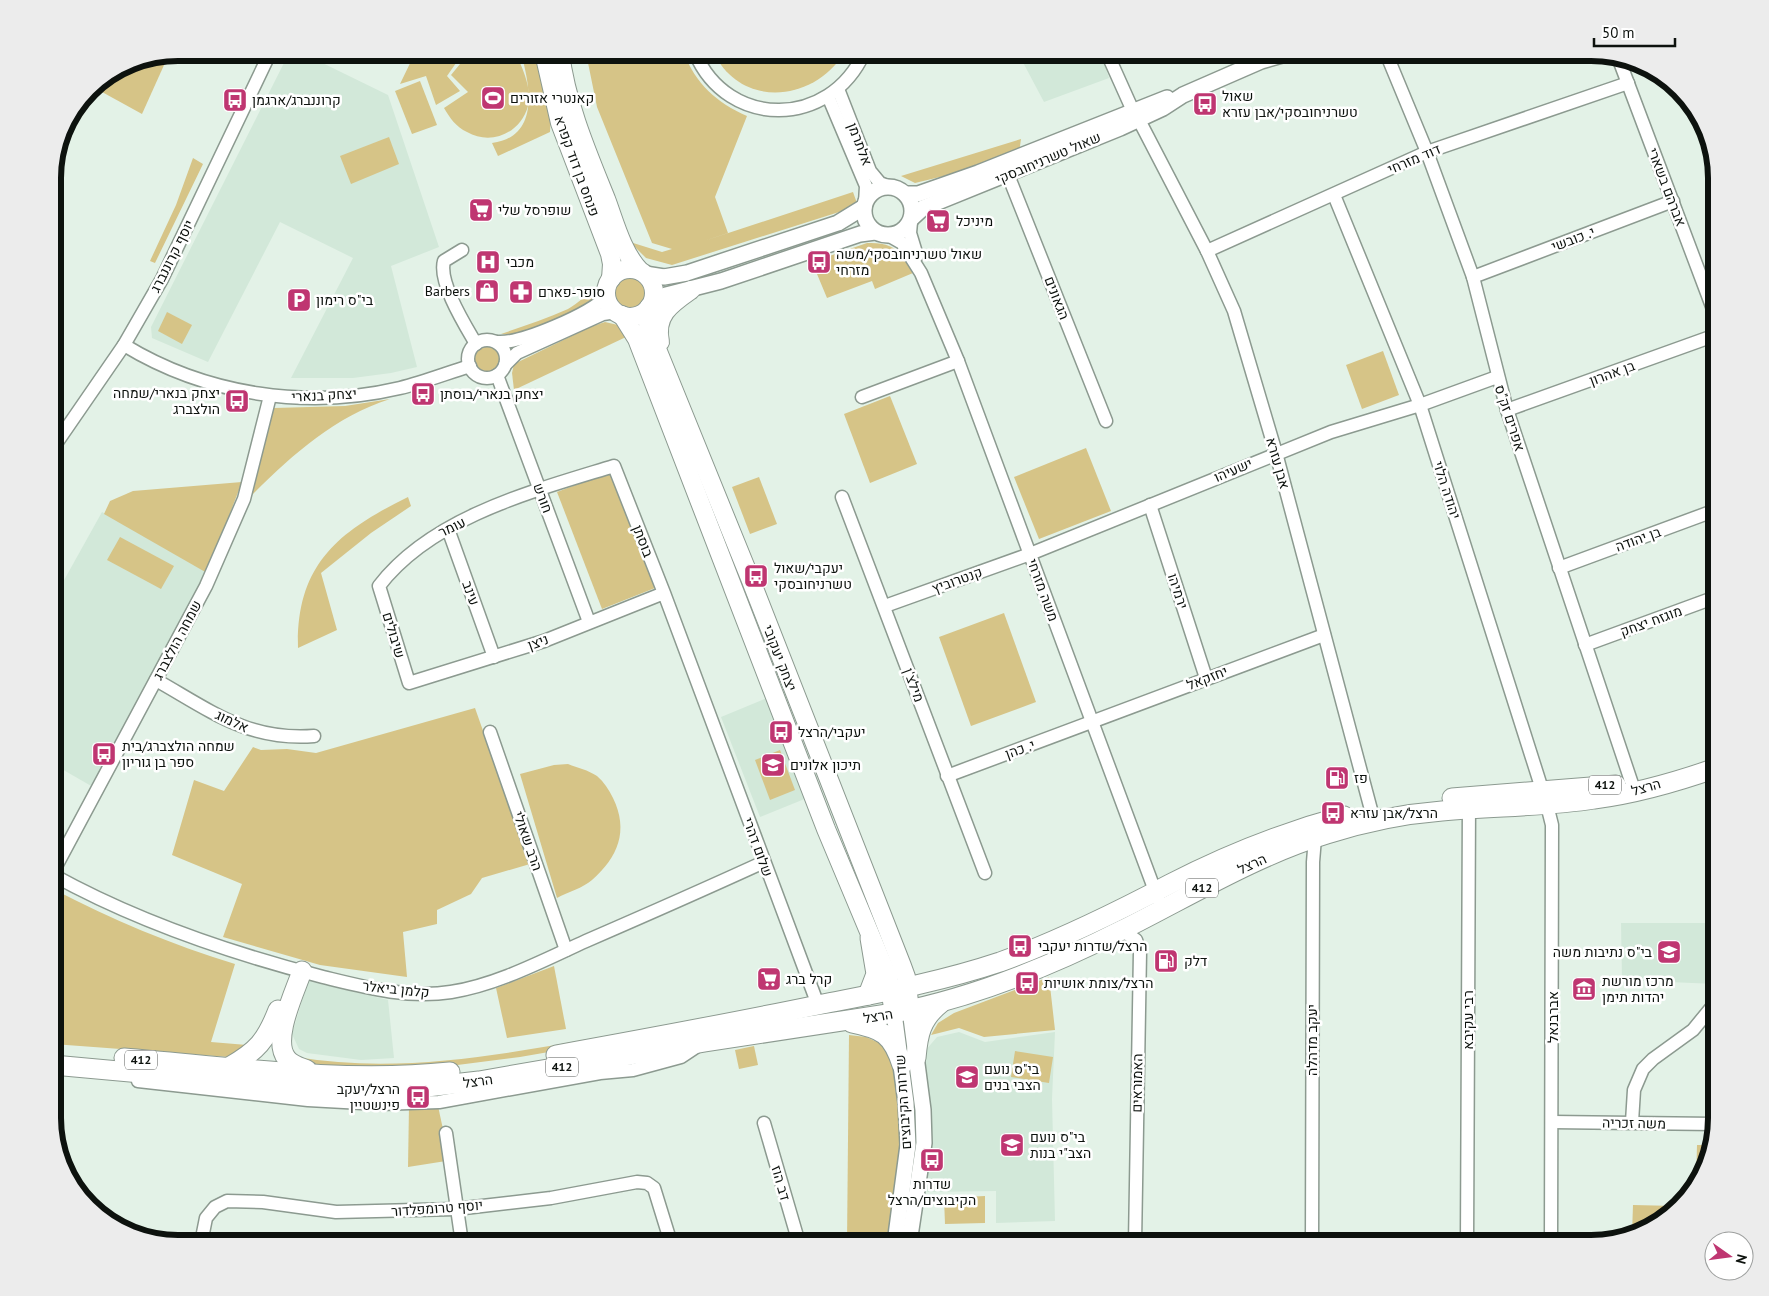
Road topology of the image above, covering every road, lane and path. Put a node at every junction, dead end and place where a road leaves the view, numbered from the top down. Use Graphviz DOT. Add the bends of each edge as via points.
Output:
graph roads {
  1 [pos="1111,61"];
  2 [pos="1262,61"];
  3 [pos="1390,61"];
  4 [pos="265,62"];
  5 [pos="546,62"];
  6 [pos="562,62"];
  7 [pos="701,62"];
  8 [pos="859,62"];
  9 [pos="1621,66"];
  10 [pos="1628,83"];
  11 [pos="833,92"];
  12 [pos="1134,118"];
  13 [pos="1427,152"];
  14 [pos="1008,175"];
  15 [pos="899,191"];
  16 [pos="1334,195"];
  17 [pos="1673,202"];
  18 [pos="865,205"];
  19 [pos="912,220"];
  20 [pos="882,234"];
  21 [pos="462,250"];
  22 [pos="1207,251"];
  23 [pos="643,273"];
  24 [pos="921,273"];
  25 [pos="1473,277"];
  26 [pos="609,288"];
  27 [pos="691,290"];
  28 [pos="1708,296"];
  29 [pos="651,305"];
  30 [pos="619,313"];
  31 [pos="1708,338"];
  32 [pos="497,342"];
  33 [pos="476,344"];
  34 [pos="124,345"];
  35 [pos="958,361"];
  36 [pos="664,365"];
  37 [pos="470,366"];
  38 [pos="501,370"];
  39 [pos="1497,377"];
  40 [pos="270,396"];
  41 [pos="862,396"];
  42 [pos="1420,405"];
  43 [pos="1508,410"];
  44 [pos="1106,421"];
  45 [pos="62,435"];
  46 [pos="1276,453"];
  47 [pos="540,490"];
  48 [pos="842,496"];
  49 [pos="1150,505"];
  50 [pos="1708,513"];
  51 [pos="448,528"];
  52 [pos="1030,554"];
  53 [pos="1560,568"];
  54 [pos="379,586"];
  55 [pos="664,592"];
  56 [pos="1708,600"];
  57 [pos="885,606"];
  58 [pos="589,622"];
  59 [pos="1324,634"];
  60 [pos="1585,645"];
  61 [pos="494,657"];
  62 [pos="1206,678"];
  63 [pos="156,680"];
  64 [pos="409,683"];
  65 [pos="700,689"];
  66 [pos="1092,722"];
  67 [pos="490,732"];
  68 [pos="314,736"];
  69 [pos="1708,770"];
  70 [pos="948,776"];
  71 [pos="1668,781"];
  72 [pos="1632,784"];
  73 [pos="1545,798"];
  74 [pos="1469,803"];
  75 [pos="1372,815"];
  76 [pos="1315,838"];
  77 [pos="62,857"];
  78 [pos="764,862"];
  79 [pos="985,873"];
  80 [pos="62,880"];
  81 [pos="1158,901"];
  82 [pos="1122,930"];
  83 [pos="870,938"];
  84 [pos="566,950"];
  85 [pos="297,970"];
  86 [pos="899,989"];
  87 [pos="868,995"];
  88 [pos="946,1000"];
  89 [pos="818,1005"];
  90 [pos="902,1012"];
  91 [pos="1708,1012"];
  92 [pos="844,1022"];
  93 [pos="271,1029"];
  94 [pos="702,1042"];
  95 [pos="62,1053"];
  96 [pos="909,1061"];
  97 [pos="62,1066"];
  98 [pos="97,1068"];
  99 [pos="229,1068"];
  100 [pos="268,1070"];
  101 [pos="320,1075"];
  102 [pos="279,1086"];
  103 [pos="1552,1122"];
  104 [pos="1632,1122"];
  105 [pos="764,1123"];
  106 [pos="1708,1124"];
  107 [pos="446,1133"];
  108 [pos="456,1209"];
  109 [pos="203,1235"];
  110 [pos="460,1235"];
  111 [pos="669,1235"];
  112 [pos="796,1235"];
  113 [pos="896,1235"];
  114 [pos="910,1235"];
  115 [pos="1135,1235"];
  116 [pos="1312,1235"];
  117 [pos="1467,1235"];
  118 [pos="1551,1235"];
  1 -- 12 [label="street, אבן עזרא"];
  2 -- 12 [label="street, שאול טשרניחובסקי" via="1183,95 1162,99"];
  3 -- 13 [label="street, אפרים זק\"ס"];
  4 -- 34 [label="street, יוסף קרוננברג" via="162,279"];
  5 -- 26 [label="main road, פנחס בן דוד קפרא" via="560,123 610,254"];
  6 -- 23 [label="main road, פנחס בן דוד קפרא" via="582,138 622,242"];
  7 -- 11 [label="street" via="722,90 753,107 788,110 809,106"];
  8 -- 11 [label="street" via="854,72"];
  9 -- 10 [label="street, אברהם בשארי"];
  10 -- 13 [label="street, דוד מזרחי"];
  10 -- 17 [label="street, אברהם בשארי"];
  11 -- 15 [label="street, אלתרמן" via="870,170 880,183"];
  11 -- 18 [label="street, אלתרמן" via="866,186"];
  12 -- 14 [label="street, שאול טשרניחובסקי"];
  12 -- 15 [label="street, שאול טשרניחובסקי" via="918,194"];
  12 -- 22 [label="street, אבן עזרא"];
  13 -- 16 [label="street, דוד מזרחי"];
  13 -- 25 [label="street, אפרים זק\"ס"];
  14 -- 19 [label="street, שאול טשרניחובסקי" via="923,208"];
  14 -- 44 [label="street, הגאונים"];
  15 -- 18 [label="street" via="881,188"];
  15 -- 19 [label="street" via="912,202"];
  16 -- 22 [label="street, דוד מזרחי"];
  16 -- 42 [label="street, יהודה הלוי"];
  17 -- 25 [label="street, י. כובשי"];
  17 -- 28 [label="street, אברהם בשארי"];
  18 -- 20 [label="street" via="866,222"];
  18 -- 23 [label="street" via="838,223 694,271 664,277"];
  19 -- 20 [label="street" via="901,232"];
  19 -- 24 [label="street, משה מזרחי" via="910,233"];
  20 -- 24 [label="street, משה מזרחי" via="902,243"];
  20 -- 27 [label="street" via="860,234"];
  21 -- 33 [label="street" via="444,261 442,271"];
  22 -- 46 [label="street, אבן עזרא" via="1234,311"];
  23 -- 26 [label="main road" via="634,269 621,271"];
  23 -- 29 [label="main road" via="654,291"];
  24 -- 35 [label="street, משה מזרחי"];
  25 -- 39 [label="street, אפרים זק\"ס"];
  26 -- 30 [label="main road"];
  26 -- 32 [label="street" via="586,312 524,338"];
  27 -- 29 [label="street" via="666,295"];
  27 -- 36 [label="main road" via="667,308 660,318 658,332"];
  29 -- 30 [label="main road" via="634,316"];
  29 -- 36 [label="main road, יצחק יעקובי" via="648,327"];
  30 -- 38 [label="street" via="604,314 517,353"];
  30 -- 83 [label="main road, יצחק יעקובי" via="637,339"];
  31 -- 43 [label="street, בן אהרון"];
  32 -- 33 [label="street" via="485,340"];
  32 -- 38 [label="street" via="505,352"];
  33 -- 37 [label="street" via="470,352"];
  34 -- 40 [label="street, יצחק בנארי" via="181,372"];
  34 -- 45 [label="street, יוסף קרוננברג"];
  35 -- 41 [label="street"];
  35 -- 52 [label="street, משה מזרחי"];
  36 -- 86 [label="main road, יצחק יעקובי" via="902,966"];
  37 -- 38 [label="street" via="478,376 491,378"];
  37 -- 40 [label="street, יצחק בנארי" via="386,390 311,399"];
  38 -- 47 [label="street, חורש"];
  39 -- 42 [label="street, ישעיהו"];
  39 -- 43 [label="street, אפרים זק\"ס"];
  40 -- 63 [label="street, שמחה הולצברג" via="244,499 234,524 206,586"];
  42 -- 46 [label="street, ישעיהו" via="1377,416"];
  42 -- 73 [label="street, יהודה הלוי"];
  43 -- 53 [label="street, אפרים זק\"ס"];
  46 -- 49 [label="street, ישעיהו"];
  46 -- 59 [label="street, אבן עזרא"];
  47 -- 51 [label="street, עומר"];
  47 -- 55 [label="street, בוסתן" via="614,466"];
  47 -- 58 [label="street, חורש"];
  48 -- 57 [label="street, מילצ'ן"];
  49 -- 52 [label="street, ישעיהו"];
  49 -- 62 [label="street, ירמיהו"];
  50 -- 53 [label="street, בן יהודה"];
  51 -- 54 [label="street, עומר" via="411,552"];
  51 -- 61 [label="street, עינב"];
  52 -- 57 [label="street, קנטרוביץ"];
  52 -- 66 [label="street, משה מזרחי"];
  53 -- 60 [label="street, אפרים זק\"ס"];
  54 -- 64 [label="street, שיבולים"];
  55 -- 58 [label="street, ניצן"];
  55 -- 65 [label="street, בוסתן"];
  56 -- 60 [label="street, מוגזח יצחק"];
  57 -- 70 [label="street, מילצ'ן"];
  58 -- 61 [label="street, ניצן"];
  59 -- 62 [label="street, יחזקאל"];
  59 -- 75 [label="street, אבן עזרא"];
  60 -- 72 [label="street, אפרים זק\"ס"];
  61 -- 64 [label="street, ניצן"];
  62 -- 66 [label="street, יחזקאל"];
  63 -- 68 [label="street, אלמוג" via="246,729 282,737"];
  63 -- 77 [label="street, שמחה הולצברג"];
  65 -- 78 [label="street, שלום דהרי"];
  66 -- 70 [label="street, י. כהן"];
  66 -- 81 [label="street, משה מזרחי"];
  67 -- 84 [label="street, הרב שאולי"];
  69 -- 71 [label="main road, הרצל / 412"];
  70 -- 79 [label="street, מילצ'ן"];
  71 -- 72 [label="main road, הרצל / 412"];
  71 -- 73 [label="main road, הרצל / 412" via="1621,795"];
  72 -- 73 [label="main road, הרצל / 412"];
  73 -- 74 [label="main road, הרצל / 412"];
  73 -- 103 [label="street, אברבנאל" via="1554,840"];
  74 -- 75 [label="main road, הרצל / 412" via="1438,799"];
  74 -- 117 [label="street, רבי עקיבא"];
  75 -- 76 [label="main road, הרצל / 412"];
  75 -- 81 [label="main road, הרצל / 412" via="1292,832 1199,870"];
  76 -- 81 [label="main road, הרצל / 412"];
  76 -- 116 [label="street, יעקב מדהלה"];
  78 -- 84 [label="street, קלמן ביאלר"];
  78 -- 89 [label="street, שלום דהרי"];
  80 -- 85 [label="street, קלמן ביאלר" via="177,933"];
  81 -- 82 [label="main road, הרצל / 412"];
  81 -- 86 [label="main road, הרצל / 412" via="978,969"];
  82 -- 88 [label="main road, הרצל / 412" via="1025,973"];
  82 -- 115 [label="street, האמוראים" via="1136,940 1140,952"];
  83 -- 86 [label="main road, יצחק יעקובי" via="888,977"];
  83 -- 87 [label="main road" via="876,974"];
  84 -- 85 [label="street, קלמן ביאלר" via="500,978 438,994 368,988"];
  85 -- 93 [label="main road"];
  85 -- 101 [label="main road" via="281,1032 281,1046 290,1062"];
  86 -- 87 [label="main road, הרצל / 412"];
  86 -- 90 [label="main road, שדרות הקיבוצים"];
  87 -- 89 [label="main road, הרצל / 412"];
  88 -- 90 [label="main road, הרצל / 412"];
  88 -- 96 [label="main road" via="922,1024"];
  89 -- 101 [label="main road, הרצל / 412" via="472,1069 407,1076"];
  90 -- 92 [label="main road, הרצל / 412"];
  90 -- 96 [label="street, שדרות הקיבוצים"];
  91 -- 104 [label="street" via="1693,1030 1643,1069 1634,1090"];
  92 -- 94 [label="main road, הרצל / 412"];
  92 -- 96 [label="main road" via="869,1026 884,1033"];
  93 -- 99 [label="main road" via="256,1050"];
  93 -- 100 [label="main road"];
  94 -- 98 [label="street" via="681,1057 633,1070 439,1102 380,1104 308,1100 156,1084"];
  94 -- 102 [label="main road, הרצל / 412" via="442,1086 361,1090"];
  95 -- 99 [label="main road, הרצל / 412"];
  96 -- 113 [label="street, שדרות הקיבוצים" via="908,1153"];
  96 -- 114 [label="street, שדרות הקיבוצים" via="923,1110 924,1143"];
  97 -- 98 [label="main road, הרצל / 412"];
  98 -- 102 [label="main road, הרצל / 412"];
  99 -- 100 [label="main road, הרצל / 412"];
  100 -- 101 [label="main road, הרצל / 412"];
  100 -- 102 [label="main road" via="271,1080"];
  103 -- 104 [label="street, משה זכריה"];
  103 -- 118 [label="street, אברבנאל"];
  104 -- 106 [label="street, משה זכריה"];
  105 -- 112 [label="street, דב הוז"];
  107 -- 108 [label="street"];
  108 -- 109 [label="street, יוסף טרומפלדור" via="336,1212 253,1201 225,1202 206,1218"];
  108 -- 110 [label="street"];
  108 -- 111 [label="street, יוסף טרומפלדור" via="551,1198 628,1182 647,1183 654,1188"];
}
